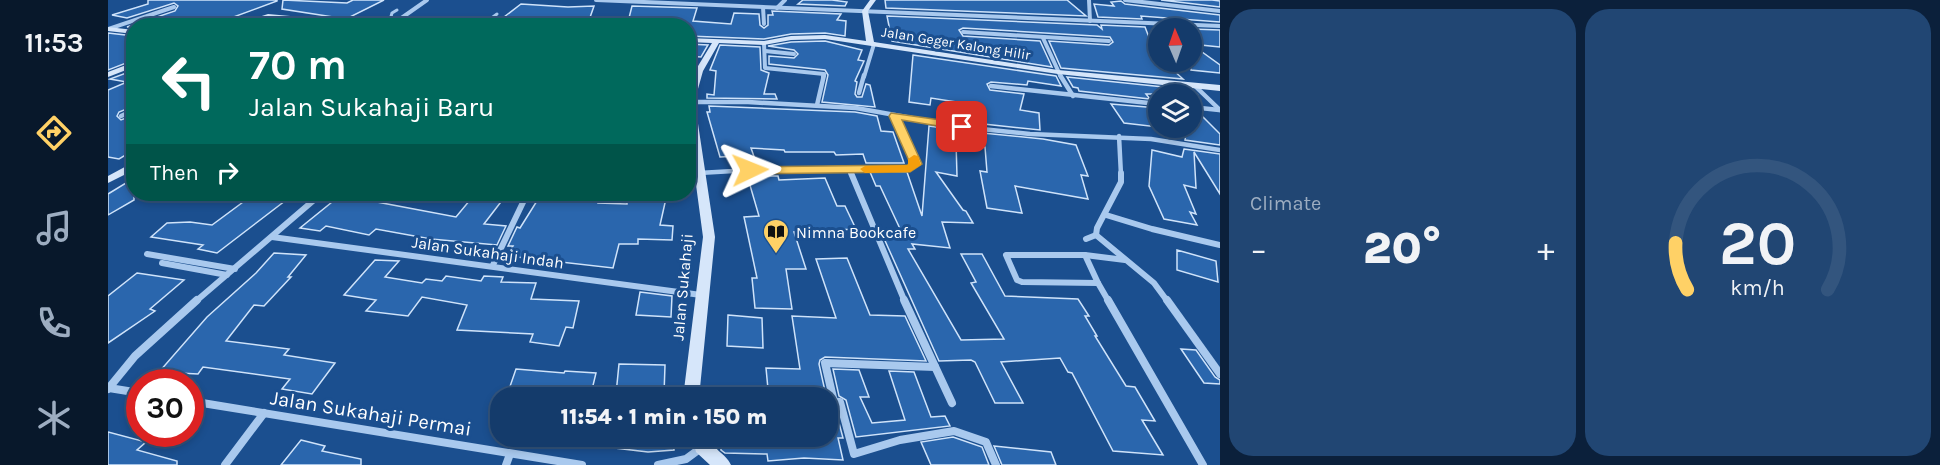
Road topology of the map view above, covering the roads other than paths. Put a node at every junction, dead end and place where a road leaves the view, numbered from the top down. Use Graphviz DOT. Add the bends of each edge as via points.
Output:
graph roads {
  1 [pos="427,0"];
  2 [pos="596,0"];
  3 [pos="757,0"];
  4 [pos="785,0"];
  5 [pos="873,0"];
  6 [pos="1089,0"];
  7 [pos="1125,0"];
  8 [pos="174,7"];
  9 [pos="757,7"];
  10 [pos="764,7"];
  11 [pos="777,8"];
  12 [pos="397,10"];
  13 [pos="1220,11"];
  14 [pos="865,12"];
  15 [pos="497,14"];
  16 [pos="141,18"];
  17 [pos="259,18"];
  18 [pos="286,18"];
  19 [pos="391,18"];
  20 [pos="401,18"];
  21 [pos="492,18"];
  22 [pos="1090,21"];
  23 [pos="126,23"];
  24 [pos="764,24"];
  25 [pos="1220,27"];
  26 [pos="108,29"];
  27 [pos="126,31"];
  28 [pos="963,32"];
  29 [pos="1043,38"];
  30 [pos="696,41"];
  31 [pos="1109,41"];
  32 [pos="716,42"];
  33 [pos="872,44"];
  34 [pos="764,46"];
  35 [pos="794,54"];
  36 [pos="126,67"];
  37 [pos="1058,72"];
  38 [pos="108,75"];
  39 [pos="696,82"];
  40 [pos="1175,84"];
  41 [pos="991,86"];
  42 [pos="1202,87"];
  43 [pos="1220,88"];
  44 [pos="859,93"];
  45 [pos="1202,93"];
  46 [pos="1073,96"];
  47 [pos="696,99"];
  48 [pos="1148,103"];
  49 [pos="817,105"];
  50 [pos="1202,109"];
  51 [pos="1220,110"];
  52 [pos="126,114"];
  53 [pos="121,116"];
  54 [pos="895,116"];
  55 [pos="1119,136"];
  56 [pos="1220,150"];
  57 [pos="696,165"];
  58 [pos="126,170"];
  59 [pos="696,170"];
  60 [pos="850,170"];
  61 [pos="108,180"];
  62 [pos="313,201"];
  63 [pos="524,201"];
  64 [pos="1106,215"];
  65 [pos="1096,236"];
  66 [pos="272,237"];
  67 [pos="1086,239"];
  68 [pos="1220,245"];
  69 [pos="147,254"];
  70 [pos="1085,255"];
  71 [pos="1125,260"];
  72 [pos="162,263"];
  73 [pos="493,265"];
  74 [pos="235,269"];
  75 [pos="227,275"];
  76 [pos="1098,283"];
  77 [pos="701,296"];
  78 [pos="935,367"];
  79 [pos="1220,374"];
  80 [pos="692,387"];
  81 [pos="831,387"];
  82 [pos="109,388"];
  83 [pos="126,391"];
  84 [pos="204,403"];
  85 [pos="952,403"];
  86 [pos="838,412"];
  87 [pos="264,413"];
  88 [pos="697,447"];
  89 [pos="706,447"];
  90 [pos="510,454"];
  91 [pos="225,465"];
  92 [pos="506,465"];
  93 [pos="582,465"];
  94 [pos="658,465"];
  95 [pos="722,465"];
  96 [pos="996,465"];
  97 [pos="1203,465"];
  1 -- 20 [label="street"];
  2 -- 9 [label="street"];
  3 -- 9 [label="street"];
  4 -- 11 [label="street"];
  5 -- 14 [label="main road"];
  6 -- 22 [label="street"];
  7 -- 13 [label="street"];
  8 -- 16 [label="street"];
  9 -- 10 [label="street"];
  10 -- 11 [label="street"];
  10 -- 24 [label="street"];
  11 -- 14 [label="street"];
  12 -- 19 [label="lane"];
  14 -- 22 [label="street"];
  14 -- 33 [label="main road"];
  15 -- 21 [label="lane"];
  17 -- 18 [label="main road"];
  22 -- 25 [label="street"];
  23 -- 26 [label="street"];
  26 -- 27 [label="main road"];
  28 -- 29 [label="street"];
  29 -- 31 [label="street"];
  29 -- 37 [label="street"];
  30 -- 32 [label="main road, Jalan Geger Kalong Hilir"];
  32 -- 34 [label="main road, Jalan Geger Kalong Hilir"];
  32 -- 39 [label="main road, Jalan Sukahaji"];
  33 -- 34 [label="main road, Jalan Geger Kalong Hilir" via="815,37"];
  33 -- 37 [label="main road, Jalan Geger Kalong Hilir"];
  33 -- 44 [label="street"];
  34 -- 35 [label="street"];
  34 -- 49 [label="street" via="765,68 824,74"];
  36 -- 38 [label="main road"];
  37 -- 40 [label="main road, Jalan Geger Kalong Hilir"];
  37 -- 46 [label="street"];
  41 -- 46 [label="street"];
  42 -- 43 [label="main road, Jalan Geger Kalong Hilir"];
  45 -- 51 [label="street"];
  46 -- 48 [label="street"];
  47 -- 49 [label="street"];
  49 -- 54 [label="street"];
  50 -- 51 [label="street"];
  52 -- 53 [label="street"];
  54 -- 55 [label="street" via="1030,134"];
  54 -- 60 [label="street" via="915,165"];
  55 -- 56 [label="street"];
  55 -- 64 [label="street" via="1121,182"];
  57 -- 60 [label="street"];
  58 -- 61 [label="main road"];
  59 -- 77 [label="main road, Jalan Sukahaji" via="709,237"];
  60 -- 78 [label="street"];
  62 -- 66 [label="street"];
  63 -- 73 [label="street"];
  64 -- 65 [label="street"];
  64 -- 68 [label="street"];
  65 -- 67 [label="street"];
  65 -- 71 [label="street"];
  66 -- 73 [label="street, Jalan Sukahaji Indah"];
  66 -- 74 [label="street"];
  69 -- 74 [label="street"];
  70 -- 71 [label="street"];
  70 -- 76 [label="street"];
  70 -- 76 [label="street" via="1006,255 1017,280 1022,282"];
  71 -- 79 [label="street" via="1154,283"];
  72 -- 75 [label="street"];
  73 -- 77 [label="street, Jalan Sukahaji Indah"];
  74 -- 75 [label="street"];
  75 -- 82 [label="street" via="144,346"];
  76 -- 97 [label="street"];
  77 -- 80 [label="main road, Jalan Sukahaji"];
  78 -- 81 [label="street" via="825,363"];
  78 -- 85 [label="street"];
  82 -- 83 [label="street"];
  84 -- 87 [label="street, Jalan Sukahaji Permai"];
  86 -- 96 [label="street" via="854,454 900,440 954,431 986,442"];
  87 -- 90 [label="street, Jalan Sukahaji Permai"];
  87 -- 91 [label="street"];
  88 -- 94 [label="street" via="686,459"];
  89 -- 95 [label="main road"];
  90 -- 92 [label="street"];
  90 -- 93 [label="street, Jalan Sukahaji Permai"];
}
